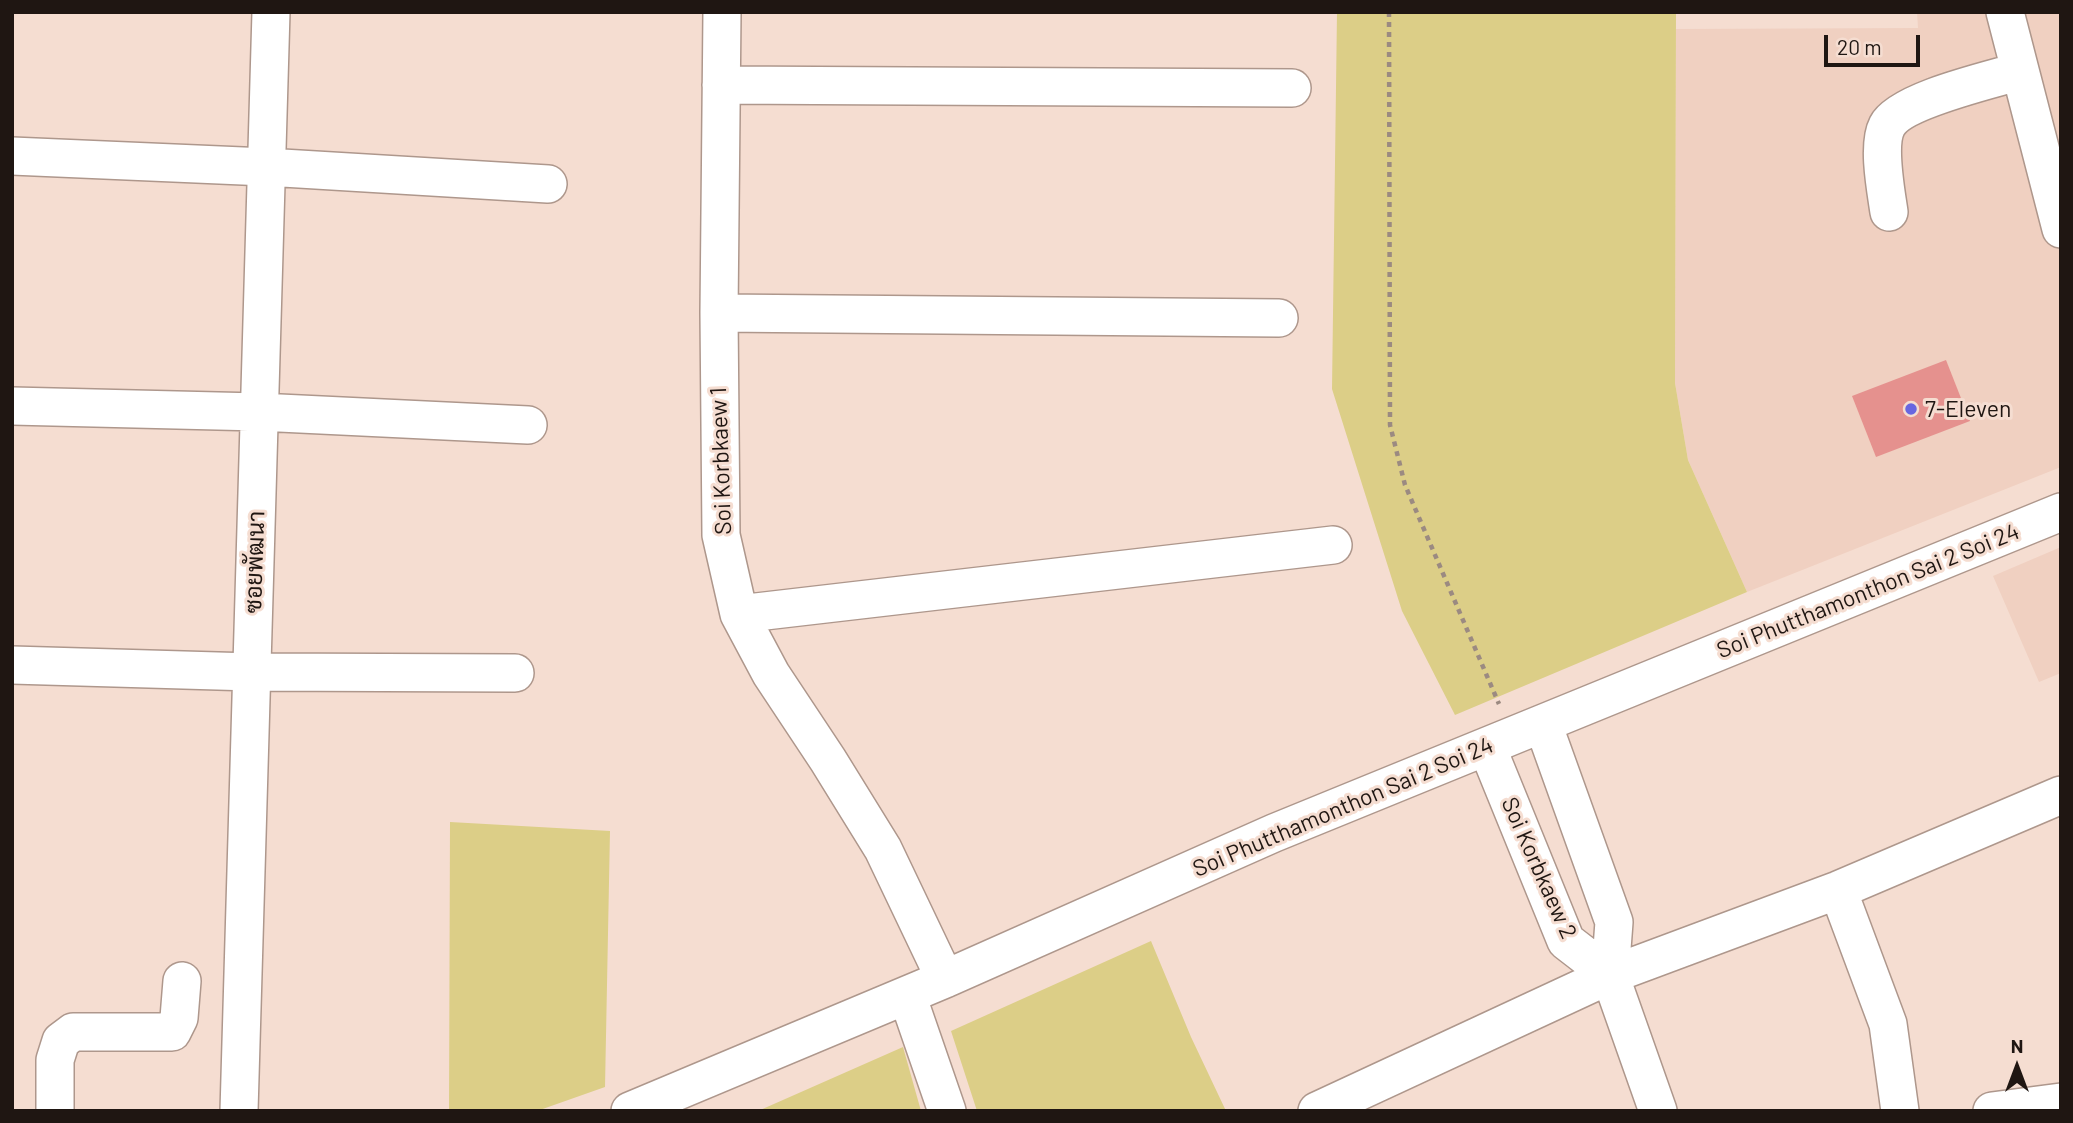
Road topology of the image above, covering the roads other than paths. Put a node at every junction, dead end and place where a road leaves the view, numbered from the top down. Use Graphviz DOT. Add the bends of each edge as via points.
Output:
graph roads {
  1 [pos="271,12"];
  2 [pos="722,12"];
  3 [pos="2005,12"];
  4 [pos="2020,71"];
  5 [pos="721,85"];
  6 [pos="1292,88"];
  7 [pos="12,156"];
  8 [pos="266,167"];
  9 [pos="548,184"];
  10 [pos="1889,212"];
  11 [pos="2061,229"];
  12 [pos="719,313"];
  13 [pos="1279,318"];
  14 [pos="12,406"];
  15 [pos="259,412"];
  16 [pos="528,425"];
  17 [pos="2061,512"];
  18 [pos="1333,545"];
  19 [pos="739,614"];
  20 [pos="12,665"];
  21 [pos="252,672"];
  22 [pos="514,673"];
  23 [pos="1514,736"];
  24 [pos="2061,795"];
  25 [pos="1838,890"];
  26 [pos="1610,975"];
  27 [pos="945,979"];
  28 [pos="182,981"];
  29 [pos="907,995"];
  30 [pos="2061,1102"];
  31 [pos="55,1111"];
  32 [pos="239,1111"];
  33 [pos="630,1111"];
  34 [pos="947,1111"];
  35 [pos="1317,1111"];
  36 [pos="1658,1111"];
  37 [pos="1900,1111"];
  38 [pos="1992,1111"];
  1 -- 8 [label="street, ซอยพัฒนา"];
  2 -- 5 [label="street, Soi Korbkaew 1"];
  3 -- 4 [label="street"];
  4 -- 10 [label="street" via="1903,110 1887,127 1882,155"];
  4 -- 11 [label="street"];
  5 -- 6 [label="street"];
  5 -- 12 [label="street, Soi Korbkaew 1"];
  7 -- 8 [label="street"];
  8 -- 9 [label="street"];
  8 -- 15 [label="street, ซอยพัฒนา"];
  12 -- 13 [label="street"];
  12 -- 19 [label="street, Soi Korbkaew 1" via="721,536"];
  14 -- 15 [label="street"];
  15 -- 16 [label="street"];
  15 -- 21 [label="street, ซอยพัฒนา"];
  17 -- 23 [label="street, Soi Phutthamonthon Sai 2 Soi 24"];
  18 -- 19 [label="street"];
  19 -- 27 [label="street, Soi Korbkaew 1" via="771,674 883,849"];
  20 -- 21 [label="street"];
  21 -- 22 [label="street"];
  21 -- 32 [label="street, ซอยพัฒนา"];
  23 -- 26 [label="street, Soi Korbkaew 2" via="1614,922"];
  23 -- 26 [label="street, Soi Korbkaew 2" via="1566,941"];
  23 -- 27 [label="street, Soi Phutthamonthon Sai 2 Soi 24" via="1274,833"];
  24 -- 25 [label="street"];
  25 -- 26 [label="street"];
  25 -- 37 [label="street" via="1888,1024"];
  26 -- 35 [label="street"];
  26 -- 36 [label="street, Soi Korbkaew 2"];
  27 -- 29 [label="street, Soi Phutthamonthon Sai 2 Soi 24"];
  28 -- 31 [label="street" via="180,1018 172,1032 73,1032 61,1041 55,1060"];
  29 -- 33 [label="street, Soi Phutthamonthon Sai 2 Soi 24"];
  29 -- 34 [label="street"];
  30 -- 38 [label="street"];
}
